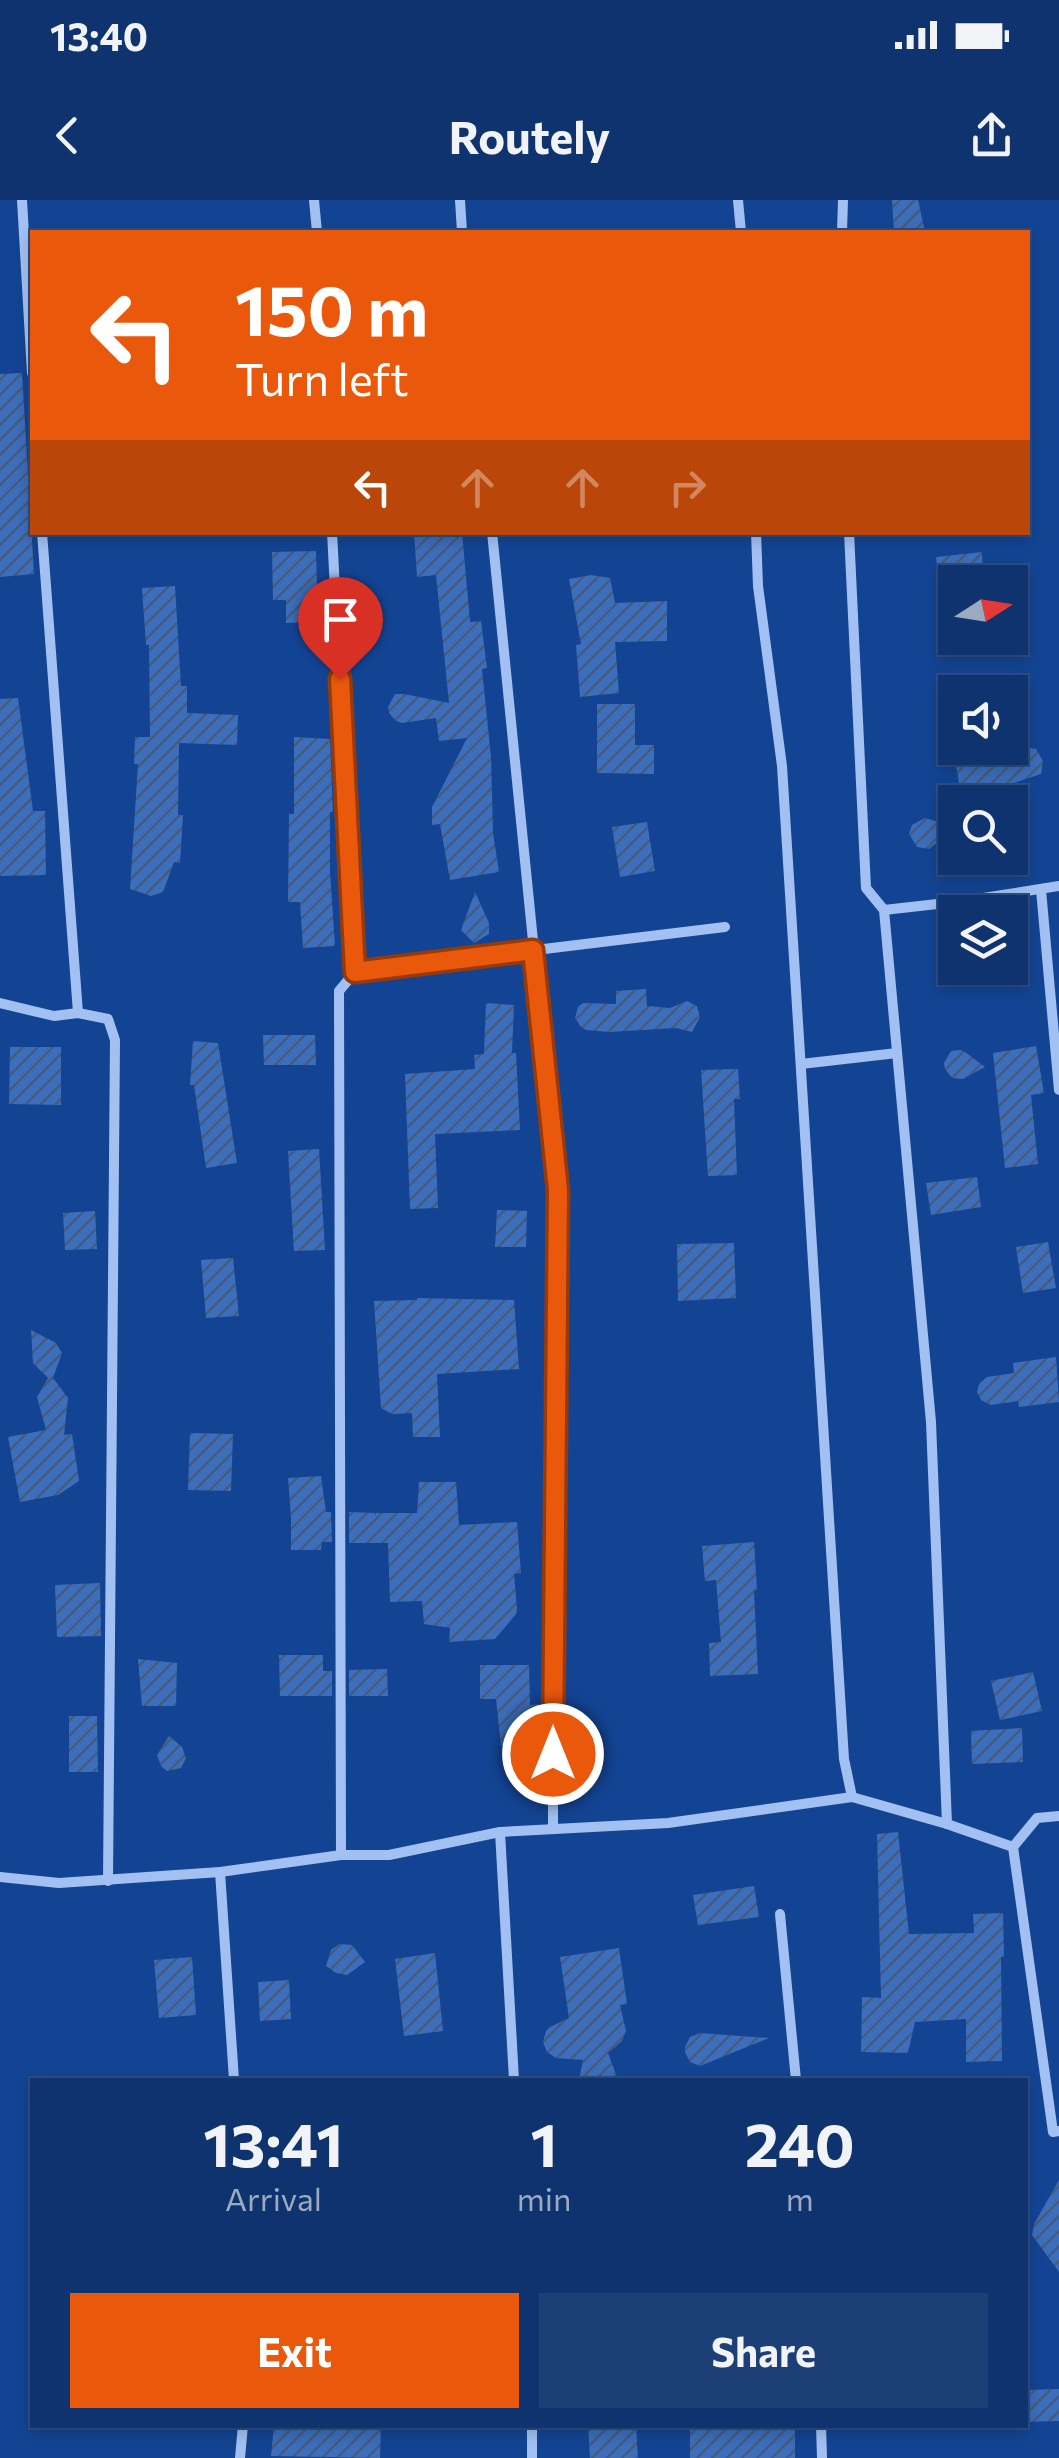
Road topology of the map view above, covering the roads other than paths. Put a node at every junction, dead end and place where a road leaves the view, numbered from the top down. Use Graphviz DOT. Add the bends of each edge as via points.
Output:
graph roads {
  1 [pos="22,200"];
  2 [pos="314,200"];
  3 [pos="460,200"];
  4 [pos="738,200"];
  5 [pos="843,200"];
  6 [pos="317,230"];
  7 [pos="462,230"];
  8 [pos="740,230"];
  9 [pos="842,230"];
  10 [pos="30,338"];
  11 [pos="42,535"];
  12 [pos="332,535"];
  13 [pos="492,535"];
  14 [pos="756,535"];
  15 [pos="849,535"];
  16 [pos="1059,886"];
  17 [pos="1041,890"];
  18 [pos="884,910"];
  19 [pos="724,928"];
  20 [pos="533,950"];
  21 [pos="355,972"];
  22 [pos="0,1003"];
  23 [pos="78,1013"];
  24 [pos="897,1053"];
  25 [pos="802,1064"];
  26 [pos="1059,1090"];
  27 [pos="852,1797"];
  28 [pos="1059,1816"];
  29 [pos="947,1824"];
  30 [pos="553,1828"];
  31 [pos="500,1832"];
  32 [pos="1014,1848"];
  33 [pos="341,1855"];
  34 [pos="220,1872"];
  35 [pos="0,1877"];
  36 [pos="108,1881"];
  37 [pos="780,1914"];
  38 [pos="234,2078"];
  39 [pos="514,2078"];
  40 [pos="796,2078"];
  41 [pos="1059,2131"];
  42 [pos="242,2428"];
  43 [pos="532,2428"];
  44 [pos="821,2428"];
  45 [pos="240,2458"];
  46 [pos="532,2458"];
  47 [pos="822,2458"];
  1 -- 10 [label="street"];
  2 -- 6 [label="street"];
  3 -- 7 [label="street"];
  4 -- 8 [label="street"];
  5 -- 9 [label="street"];
  11 -- 23 [label="street"];
  12 -- 21 [label="street"];
  13 -- 20 [label="street"];
  14 -- 25 [label="street" via="782,766"];
  15 -- 18 [label="street" via="866,888"];
  16 -- 17 [label="street"];
  17 -- 18 [label="street"];
  17 -- 26 [label="street"];
  18 -- 24 [label="street"];
  19 -- 20 [label="street"];
  20 -- 21 [label="street"];
  20 -- 30 [label="street" via="558,1190"];
  21 -- 33 [label="street" via="339,991"];
  22 -- 23 [label="street" via="54,1016"];
  23 -- 36 [label="street" via="108,1019 115,1040"];
  24 -- 25 [label="street"];
  24 -- 29 [label="street" via="932,1422"];
  25 -- 27 [label="street" via="844,1759"];
  27 -- 29 [label="street"];
  27 -- 30 [label="street" via="668,1824"];
  28 -- 32 [label="street" via="1037,1818"];
  29 -- 32 [label="street"];
  30 -- 31 [label="street"];
  31 -- 33 [label="street" via="388,1855"];
  31 -- 39 [label="street"];
  32 -- 41 [label="street" via="1053,2132"];
  33 -- 34 [label="street"];
  34 -- 36 [label="street"];
  34 -- 38 [label="street"];
  35 -- 36 [label="street"];
  37 -- 40 [label="street"];
  42 -- 45 [label="street"];
  43 -- 46 [label="street"];
  44 -- 47 [label="street"];
}
